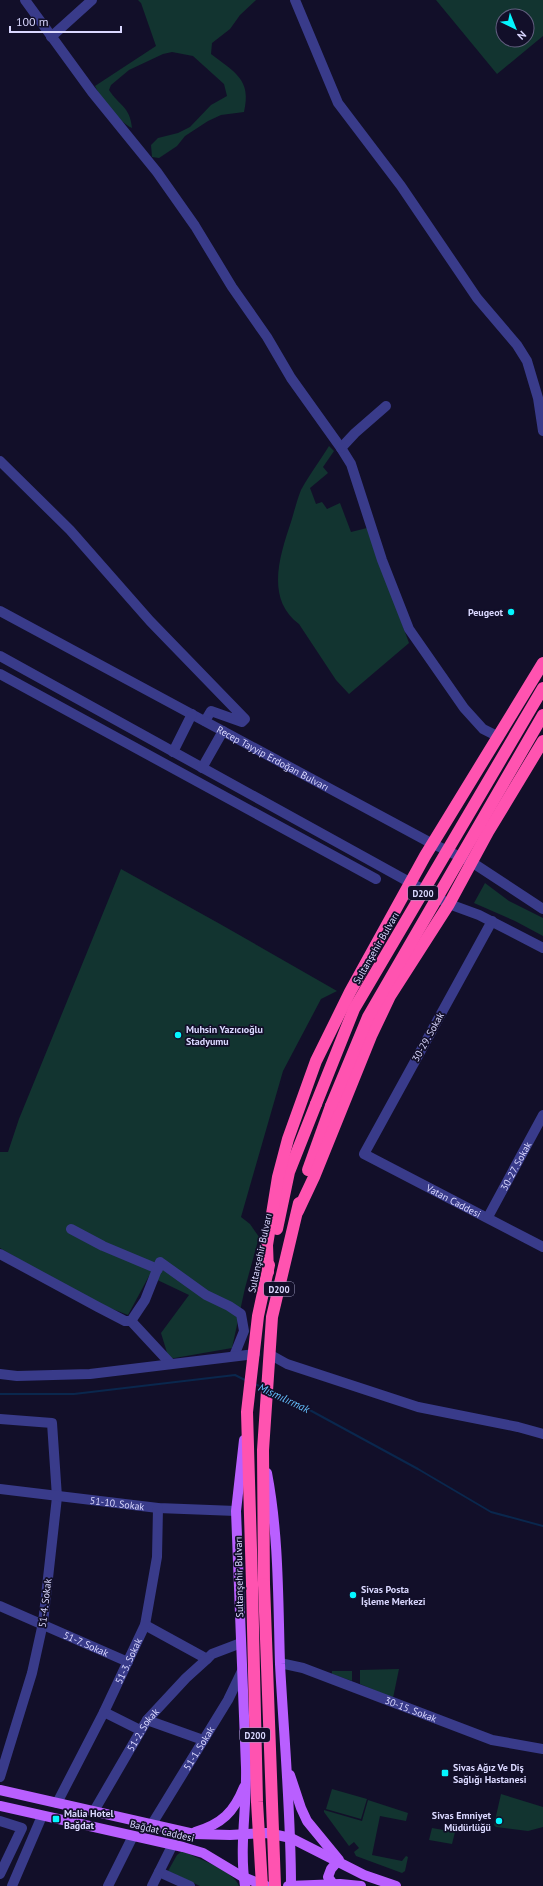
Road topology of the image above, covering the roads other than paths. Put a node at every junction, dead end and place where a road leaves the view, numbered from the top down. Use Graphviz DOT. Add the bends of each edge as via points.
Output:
graph roads {
  1 [pos="25,0"];
  2 [pos="92,0"];
  3 [pos="294,0"];
  4 [pos="52,37"];
  5 [pos="386,406"];
  6 [pos="542,413"];
  7 [pos="543,431"];
  8 [pos="341,448"];
  9 [pos="0,461"];
  10 [pos="0,611"];
  11 [pos="0,656"];
  12 [pos="543,663"];
  13 [pos="0,674"];
  14 [pos="543,688"];
  15 [pos="192,714"];
  16 [pos="543,715"];
  17 [pos="205,721"];
  18 [pos="223,731"];
  19 [pos="499,737"];
  20 [pos="543,741"];
  21 [pos="173,752"];
  22 [pos="186,759"];
  23 [pos="202,768"];
  24 [pos="179,771"];
  25 [pos="434,843"];
  26 [pos="472,863"];
  27 [pos="376,879"];
  28 [pos="411,884"];
  29 [pos="450,904"];
  30 [pos="543,909"];
  31 [pos="492,921"];
  32 [pos="543,948"];
  33 [pos="543,1115"];
  34 [pos="364,1154"];
  35 [pos="298,1210"];
  36 [pos="488,1217"];
  37 [pos="70,1229"];
  38 [pos="543,1247"];
  39 [pos="0,1254"];
  40 [pos="158,1269"];
  41 [pos="268,1272"];
  42 [pos="131,1322"];
  43 [pos="269,1354"];
  44 [pos="234,1356"];
  45 [pos="254,1360"];
  46 [pos="170,1363"];
  47 [pos="0,1374"];
  48 [pos="247,1412"];
  49 [pos="0,1419"];
  50 [pos="543,1434"];
  51 [pos="263,1450"];
  52 [pos="0,1489"];
  53 [pos="57,1497"];
  54 [pos="158,1508"];
  55 [pos="236,1511"];
  56 [pos="258,1584"];
  57 [pos="0,1606"];
  58 [pos="43,1623"];
  59 [pos="145,1624"];
  60 [pos="241,1644"];
  61 [pos="207,1659"];
  62 [pos="128,1662"];
  63 [pos="280,1663"];
  64 [pos="242,1672"];
  65 [pos="104,1712"];
  66 [pos="147,1720"];
  67 [pos="140,1730"];
  68 [pos="203,1740"];
  69 [pos="543,1749"];
  70 [pos="4,1753"];
  71 [pos="285,1761"];
  72 [pos="0,1777"];
  73 [pos="247,1781"];
  74 [pos="0,1790"];
  75 [pos="57,1803"];
  76 [pos="0,1806"];
  77 [pos="94,1811"];
  78 [pos="42,1816"];
  79 [pos="0,1821"];
  80 [pos="152,1824"];
  81 [pos="191,1833"];
  82 [pos="243,1834"];
  83 [pos="132,1836"];
  84 [pos="291,1838"];
  85 [pos="173,1844"];
  86 [pos="341,1864"];
  87 [pos="159,1872"];
  88 [pos="0,1874"];
  89 [pos="244,1882"];
  90 [pos="336,1884"];
  91 [pos="12,1886"];
  92 [pos="108,1886"];
  93 [pos="152,1886"];
  94 [pos="190,1886"];
  95 [pos="262,1886"];
  96 [pos="266,1886"];
  97 [pos="275,1886"];
  98 [pos="288,1886"];
  99 [pos="292,1886"];
  100 [pos="361,1886"];
  101 [pos="396,1886"];
  1 -- 4 [label="street"];
  2 -- 4 [label="street"];
  3 -- 6 [label="street" via="338,104 401,186 477,298 517,345 527,361"];
  4 -- 8 [label="street" via="195,226 291,378"];
  5 -- 8 [label="street"];
  6 -- 7 [label="street"];
  8 -- 19 [label="street" via="351,464 382,560 408,629 464,708 483,729"];
  9 -- 17 [label="street" via="70,530 150,621 245,719 242,722 211,711"];
  10 -- 15 [label="street, Recep Tayyip Erdoğan Bulvarı"];
  11 -- 21 [label="street"];
  12 -- 19 [label="highway"];
  13 -- 24 [label="street"];
  14 -- 41 [label="highway, Sultanşehir Bulvarı / D200, bridge" via="354,1009 289,1172"];
  15 -- 17 [label="street, Recep Tayyip Erdoğan Bulvarı"];
  15 -- 21 [label="street"];
  16 -- 35 [label="highway, Sultanşehir Bulvarı / D200, bridge" via="368,1017 331,1106 306,1176"];
  17 -- 18 [label="street, Recep Tayyip Erdoğan Bulvarı"];
  18 -- 23 [label="street"];
  18 -- 25 [label="street, Recep Tayyip Erdoğan Bulvarı"];
  19 -- 25 [label="highway"];
  20 -- 26 [label="highway"];
  21 -- 22 [label="street"];
  22 -- 23 [label="street"];
  22 -- 24 [label="street"];
  23 -- 28 [label="street"];
  24 -- 27 [label="street"];
  25 -- 26 [label="street, Recep Tayyip Erdoğan Bulvarı"];
  25 -- 28 [label="highway"];
  26 -- 29 [label="highway"];
  26 -- 30 [label="street, Recep Tayyip Erdoğan Bulvarı"];
  28 -- 29 [label="street"];
  28 -- 41 [label="highway" via="350,992 316,1061 288,1139 278,1177 267,1245"];
  29 -- 31 [label="street"];
  29 -- 35 [label="highway" via="390,996"];
  31 -- 32 [label="street"];
  31 -- 34 [label="street, 30-29. Sokak"];
  33 -- 36 [label="street, 30-27. Sokak"];
  34 -- 36 [label="street, Vatan Caddesi"];
  35 -- 43 [label="highway, Sultanşehir Bulvarı / D200" via="272,1317"];
  36 -- 38 [label="street, Vatan Caddesi"];
  37 -- 40 [label="street"];
  39 -- 42 [label="street" via="98,1308"];
  40 -- 42 [label="street" via="145,1300"];
  40 -- 44 [label="street" via="160,1262 206,1295 241,1314 244,1331"];
  41 -- 45 [label="highway, Sultanşehir Bulvarı / D200" via="258,1316"];
  42 -- 46 [label="street"];
  43 -- 50 [label="street" via="287,1364 418,1407"];
  43 -- 51 [label="highway, Sultanşehir Bulvarı / D200"];
  44 -- 45 [label="street"];
  44 -- 46 [label="street"];
  45 -- 48 [label="highway, Sultanşehir Bulvarı / D200"];
  46 -- 47 [label="street" via="90,1374"];
  48 -- 55 [label="main road"];
  48 -- 56 [label="highway, Sultanşehir Bulvarı / D200"];
  49 -- 53 [label="street, 51-4. Sokak" via="52,1424"];
  51 -- 56 [label="highway, Sultanşehir Bulvarı / D200"];
  51 -- 63 [label="main road" via="274,1524"];
  52 -- 53 [label="street, 51-10. Sokak"];
  53 -- 54 [label="street, 51-10. Sokak"];
  53 -- 58 [label="street, 51-4. Sokak"];
  54 -- 55 [label="street, 51-10. Sokak"];
  54 -- 59 [label="street, 51-3. Sokak" via="157,1557"];
  55 -- 60 [label="main road"];
  56 -- 95 [label="highway, Sultanşehir Bulvarı / D200, bridge" via="257,1802"];
  56 -- 97 [label="highway, Sultanşehir Bulvarı / D200, bridge"];
  57 -- 58 [label="street, 51-7. Sokak"];
  58 -- 62 [label="street, 51-7. Sokak"];
  58 -- 70 [label="street, 51-4. Sokak" via="32,1673"];
  59 -- 61 [label="street"];
  59 -- 62 [label="street, 51-3. Sokak"];
  60 -- 61 [label="street, 51-2. Sokak" via="212,1654"];
  60 -- 64 [label="main road"];
  61 -- 66 [label="street, 51-2. Sokak"];
  62 -- 65 [label="street, 51-3. Sokak"];
  63 -- 69 [label="street, 30-15. Sokak" via="304,1668 492,1740"];
  63 -- 71 [label="main road"];
  64 -- 68 [label="street, 51-1. Sokak"];
  64 -- 73 [label="main road"];
  65 -- 67 [label="street"];
  65 -- 75 [label="street, 51-3. Sokak"];
  66 -- 67 [label="street, 51-2. Sokak"];
  66 -- 68 [label="street"];
  67 -- 77 [label="street, 51-2. Sokak"];
  68 -- 80 [label="street, 51-1. Sokak"];
  70 -- 72 [label="street, 51-4. Sokak"];
  71 -- 84 [label="main road"];
  71 -- 86 [label="main road" via="307,1821"];
  73 -- 81 [label="main road" via="230,1813 209,1827"];
  73 -- 82 [label="main road"];
  74 -- 75 [label="main road, Bağdat Caddesi"];
  75 -- 77 [label="main road, Bağdat Caddesi"];
  76 -- 78 [label="main road, Bağdat Caddesi"];
  77 -- 80 [label="main road, Bağdat Caddesi"];
  78 -- 83 [label="main road, Bağdat Caddesi"];
  78 -- 91 [label="street"];
  79 -- 88 [label="street" via="22,1828"];
  80 -- 81 [label="main road, Bağdat Caddesi"];
  81 -- 82 [label="main road, Bağdat Caddesi"];
  82 -- 84 [label="main road, Bağdat Caddesi" via="266,1833"];
  82 -- 89 [label="main road"];
  83 -- 85 [label="main road, Bağdat Caddesi"];
  83 -- 92 [label="street"];
  84 -- 86 [label="main road, Bağdat Caddesi"];
  84 -- 99 [label="main road"];
  85 -- 87 [label="street"];
  85 -- 89 [label="main road, Bağdat Caddesi" via="202,1853"];
  86 -- 90 [label="main road" via="329,1873 328,1877"];
  86 -- 101 [label="main road, Bağdat Caddesi"];
  87 -- 93 [label="street"];
  87 -- 94 [label="street"];
  89 -- 96 [label="main road, Bağdat Caddesi"];
  90 -- 99 [label="main road"];
  90 -- 100 [label="main road"];
  98 -- 99 [label="main road"];
}
